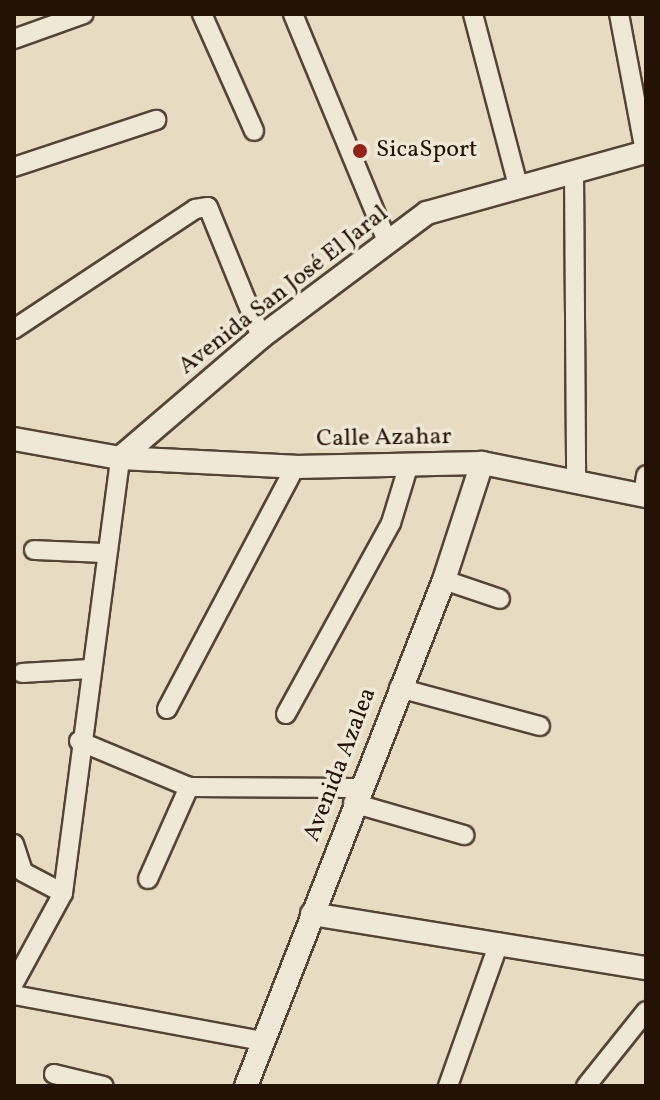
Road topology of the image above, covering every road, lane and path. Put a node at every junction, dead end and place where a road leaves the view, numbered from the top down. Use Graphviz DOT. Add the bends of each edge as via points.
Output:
graph roads {
  1 [pos="84,14"];
  2 [pos="202,14"];
  3 [pos="293,14"];
  4 [pos="473,14"];
  5 [pos="619,14"];
  6 [pos="14,39"];
  7 [pos="156,120"];
  8 [pos="254,131"];
  9 [pos="646,152"];
  10 [pos="14,167"];
  11 [pos="574,172"];
  12 [pos="518,186"];
  13 [pos="386,239"];
  14 [pos="14,329"];
  15 [pos="261,337"];
  16 [pos="14,439"];
  17 [pos="120,458"];
  18 [pos="482,463"];
  19 [pos="409,464"];
  20 [pos="295,467"];
  21 [pos="576,481"];
  22 [pos="645,489"];
  23 [pos="34,550"];
  24 [pos="106,553"];
  25 [pos="444,580"];
  26 [pos="500,599"];
  27 [pos="89,669"];
  28 [pos="22,673"];
  29 [pos="399,688"];
  30 [pos="167,709"];
  31 [pos="286,714"];
  32 [pos="540,726"];
  33 [pos="79,741"];
  34 [pos="189,787"];
  35 [pos="356,796"];
  36 [pos="464,835"];
  37 [pos="14,844"];
  38 [pos="18,879"];
  39 [pos="148,879"];
  40 [pos="63,893"];
  41 [pos="312,914"];
  42 [pos="499,943"];
  43 [pos="646,968"];
  44 [pos="14,983"];
  45 [pos="14,995"];
  46 [pos="646,1011"];
  47 [pos="263,1041"];
  48 [pos="54,1074"];
  49 [pos="104,1086"];
  50 [pos="246,1086"];
  51 [pos="448,1086"];
  52 [pos="586,1086"];
  1 -- 6 [label="street"];
  2 -- 8 [label="street"];
  3 -- 13 [label="street"];
  4 -- 12 [label="street"];
  5 -- 9 [label="street"];
  7 -- 10 [label="street"];
  9 -- 11 [label="street, Avenida San José El Jaral"];
  11 -- 12 [label="street, Avenida San José El Jaral"];
  11 -- 21 [label="street"];
  12 -- 13 [label="street, Avenida San José El Jaral" via="452,202"];
  13 -- 15 [label="street, Avenida San José El Jaral"];
  14 -- 15 [label="street" via="195,209 208,207"];
  15 -- 17 [label="street, Avenida San José El Jaral"];
  16 -- 17 [label="street"];
  17 -- 20 [label="street, Calle Azahar"];
  17 -- 24 [label="street"];
  18 -- 19 [label="street, Calle Azahar"];
  18 -- 21 [label="street, Calle Azahar"];
  18 -- 25 [label="street, Avenida Azalea"];
  19 -- 20 [label="street, Calle Azahar"];
  19 -- 31 [label="street" via="391,523"];
  20 -- 30 [label="street"];
  21 -- 22 [label="street, Calle Azahar"];
  23 -- 24 [label="street"];
  24 -- 27 [label="street"];
  25 -- 26 [label="street"];
  25 -- 29 [label="street, Avenida Azalea"];
  27 -- 28 [label="street"];
  27 -- 33 [label="street"];
  29 -- 32 [label="street"];
  29 -- 35 [label="street, Avenida Azalea"];
  33 -- 34 [label="street"];
  33 -- 40 [label="street"];
  34 -- 35 [label="street"];
  34 -- 39 [label="street"];
  35 -- 36 [label="street"];
  35 -- 41 [label="street, Avenida Azalea"];
  37 -- 38 [label="street"];
  38 -- 40 [label="street"];
  40 -- 44 [label="street"];
  41 -- 42 [label="street"];
  41 -- 47 [label="street, Avenida Azalea"];
  42 -- 43 [label="street"];
  42 -- 51 [label="street"];
  45 -- 47 [label="street"];
  46 -- 52 [label="street"];
  47 -- 50 [label="street, Avenida Azalea"];
  48 -- 49 [label="street"];
}
